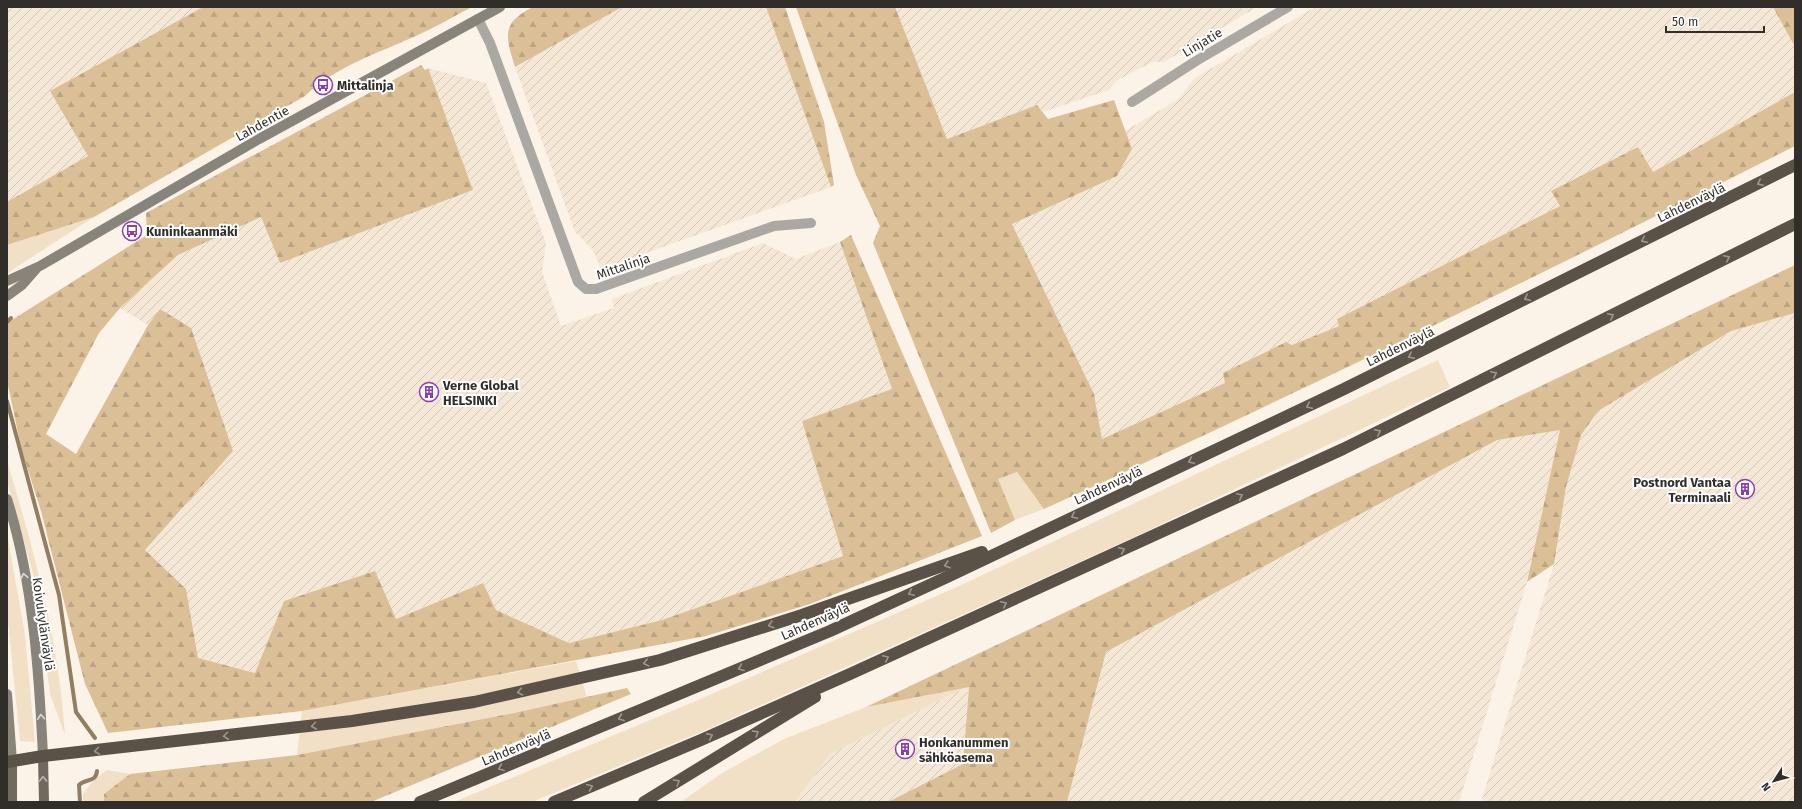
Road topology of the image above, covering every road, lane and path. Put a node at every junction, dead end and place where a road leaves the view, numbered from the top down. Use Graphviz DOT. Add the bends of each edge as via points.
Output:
graph roads {
  1 [pos="500,7"];
  2 [pos="1288,7"];
  3 [pos="478,19"];
  4 [pos="1132,102"];
  5 [pos="1795,165"];
  6 [pos="811,223"];
  7 [pos="1795,224"];
  8 [pos="40,266"];
  9 [pos="7,281"];
  10 [pos="7,296"];
  11 [pos="7,499"];
  12 [pos="1036,534"];
  13 [pos="850,674"];
  14 [pos="7,694"];
  15 [pos="43,756"];
  16 [pos="9,762"];
  17 [pos="12,802"];
  18 [pos="44,802"];
  19 [pos="420,802"];
  20 [pos="554,802"];
  21 [pos="644,802"];
  1 -- 3 [label="main road, Lahdentie"];
  2 -- 4 [label="street, Linjatie"];
  3 -- 6 [label="street, Mittalinja" via="490,43 578,282 586,290 596,289 774,226"];
  3 -- 8 [label="main road, Lahdentie" via="260,139"];
  5 -- 12 [label="highway, Lahdenväylä, one-way" via="1344,389"];
  13 -- 7 [label="highway, one-way" via="1343,449"];
  8 -- 9 [label="main road, Lahdentie"];
  8 -- 10 [label="main road, Lahdentie"];
  15 -- 11 [label="main road, Koivukylänväylä, one-way" via="31,614"];
  12 -- 15 [label="highway, one-way" via="802,615 660,660 474,702 345,722"];
  12 -- 19 [label="highway, Lahdenväylä, one-way" via="830,631"];
  20 -- 13 [label="highway, one-way"];
  21 -- 13 [label="highway, one-way"];
  14 -- 16 [label="main road"];
  15 -- 16 [label="highway"];
  18 -- 15 [label="main road, Koivukylänväylä, one-way"];
  16 -- 17 [label="main road"];
}
